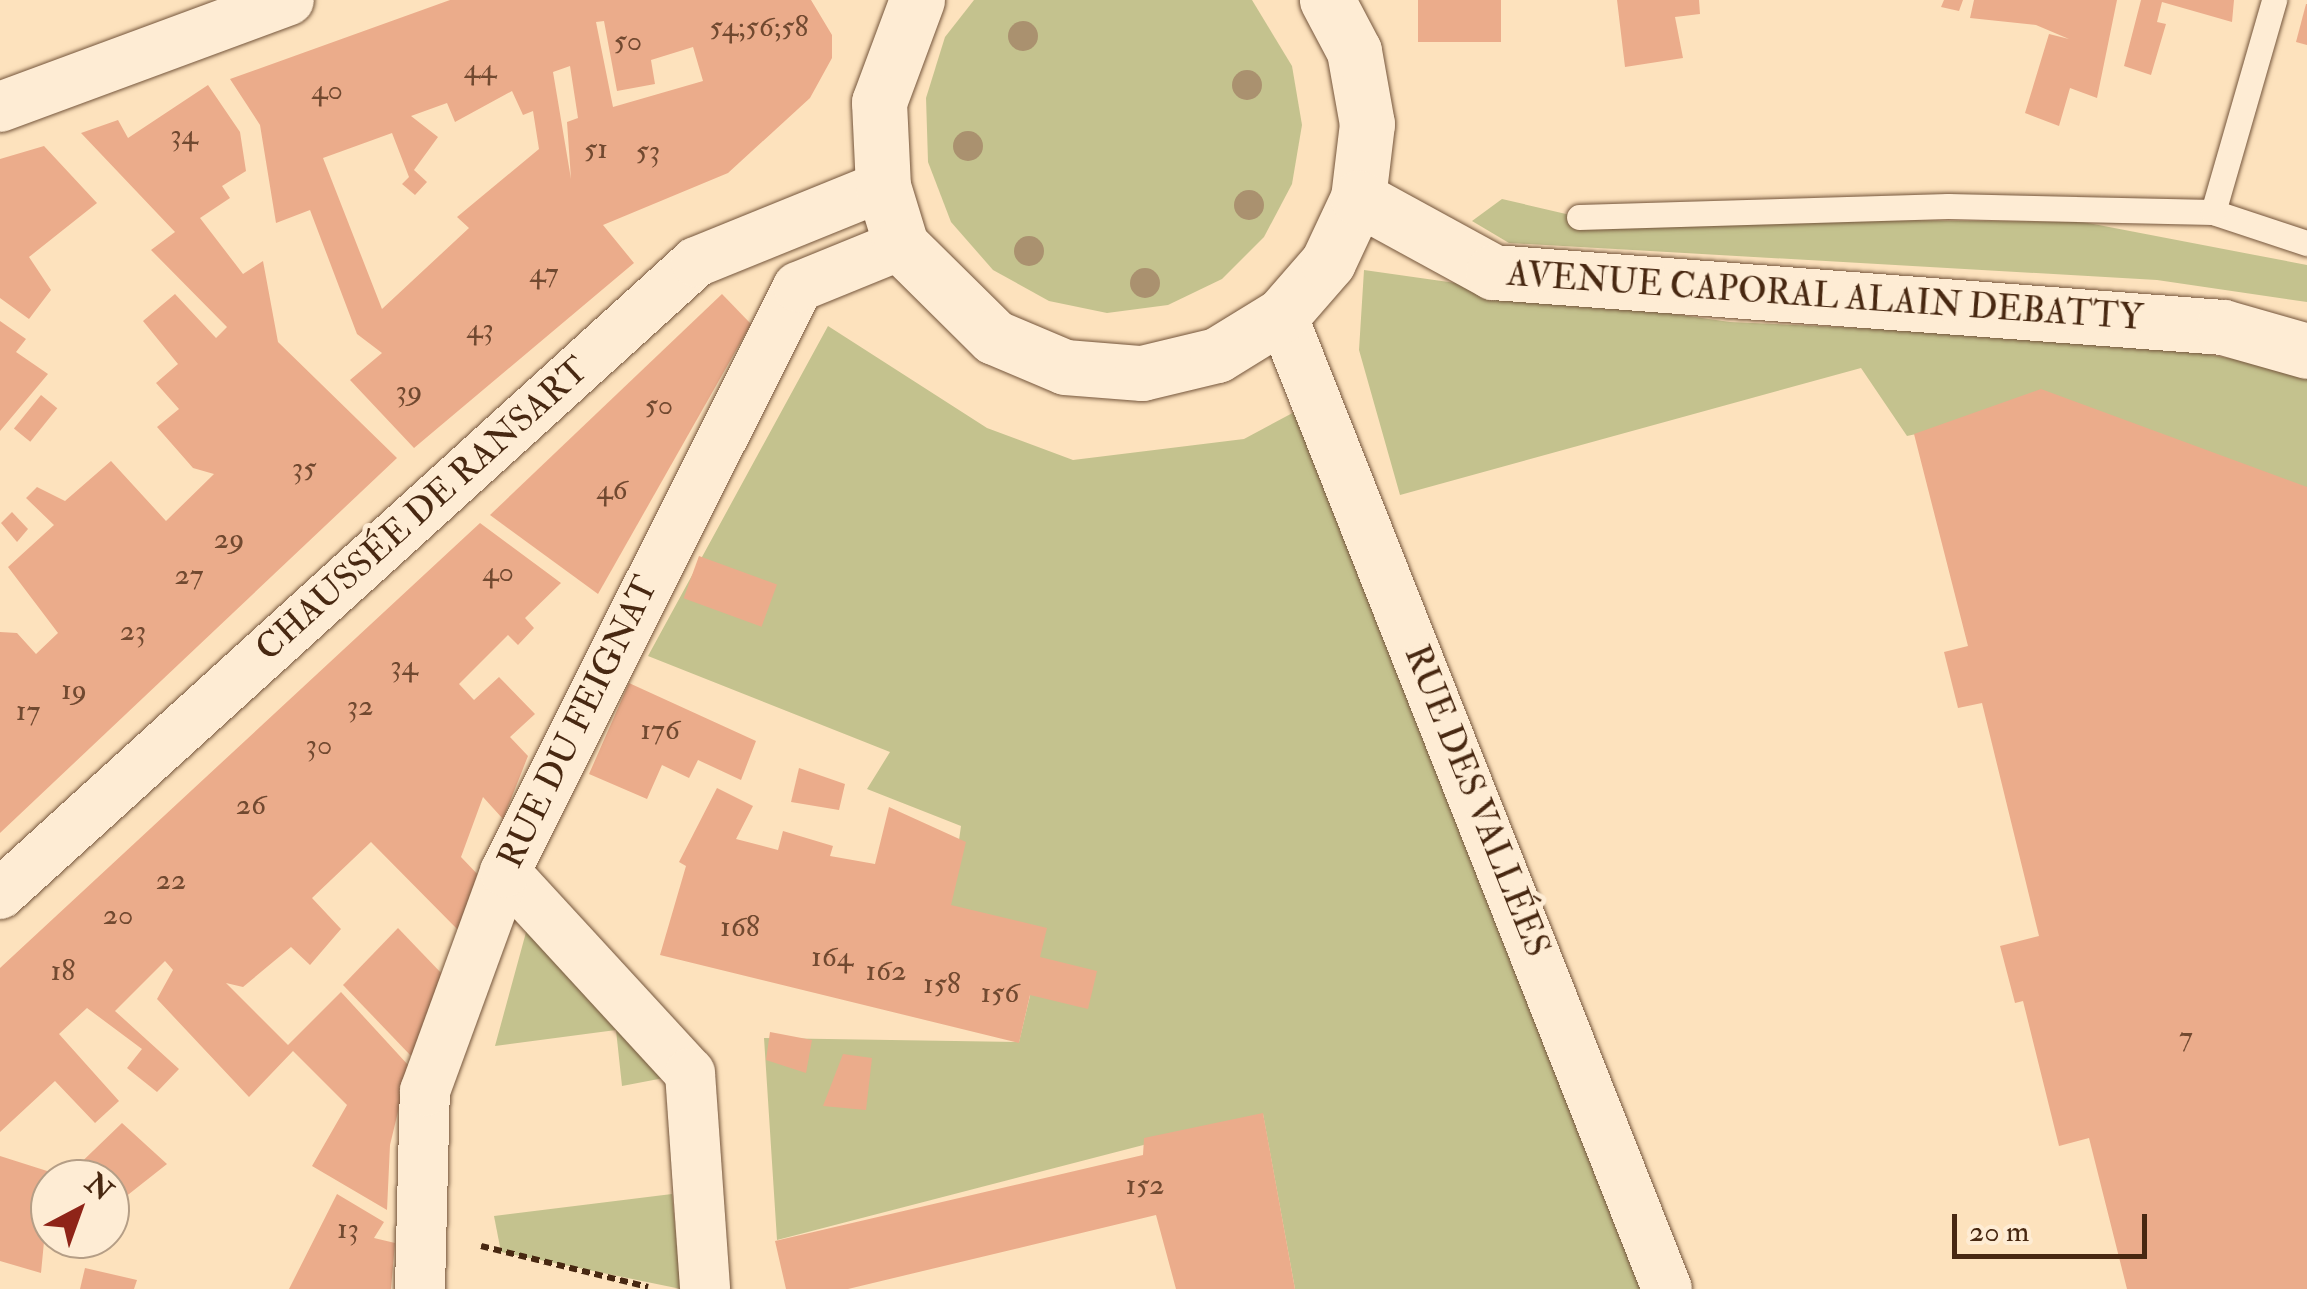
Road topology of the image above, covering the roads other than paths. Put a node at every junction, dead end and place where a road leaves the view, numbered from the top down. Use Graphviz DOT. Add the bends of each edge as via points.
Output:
graph roads {
  1 [pos="289,0"];
  2 [pos="1327,0"];
  3 [pos="2274,0"];
  4 [pos="901,7"];
  5 [pos="0,107"];
  6 [pos="883,186"];
  7 [pos="1358,198"];
  8 [pos="2214,212"];
  9 [pos="1579,218"];
  10 [pos="2307,243"];
  11 [pos="900,245"];
  12 [pos="1282,315"];
  13 [pos="2307,350"];
  14 [pos="504,872"];
  15 [pos="0,894"];
  16 [pos="420,1289"];
  17 [pos="706,1289"];
  18 [pos="1667,1289"];
  1 -- 5 [label="street"];
  2 -- 7 [label="main road" via="1354,51 1367,124"];
  3 -- 8 [label="lane"];
  4 -- 6 [label="main road" via="879,102"];
  6 -- 11 [label="main road"];
  6 -- 15 [label="street, CHAUSSÉE DE RANSART" via="696,262"];
  7 -- 12 [label="main road" via="1328,262"];
  7 -- 13 [label="main road, AVENUE CAPORAL ALAIN DEBATTY" via="1493,272 2223,327"];
  8 -- 9 [label="lane" via="1948,206"];
  8 -- 10 [label="lane"];
  11 -- 12 [label="main road" via="994,337 1065,367 1142,373 1217,355"];
  11 -- 14 [label="street, RUE DU FEIGNAT" via="798,286"];
  12 -- 18 [label="street, RUE DES VALLÉES"];
  14 -- 16 [label="street, RUE DU FEIGNAT" via="425,1091"];
  14 -- 17 [label="street" via="690,1073"];
}
